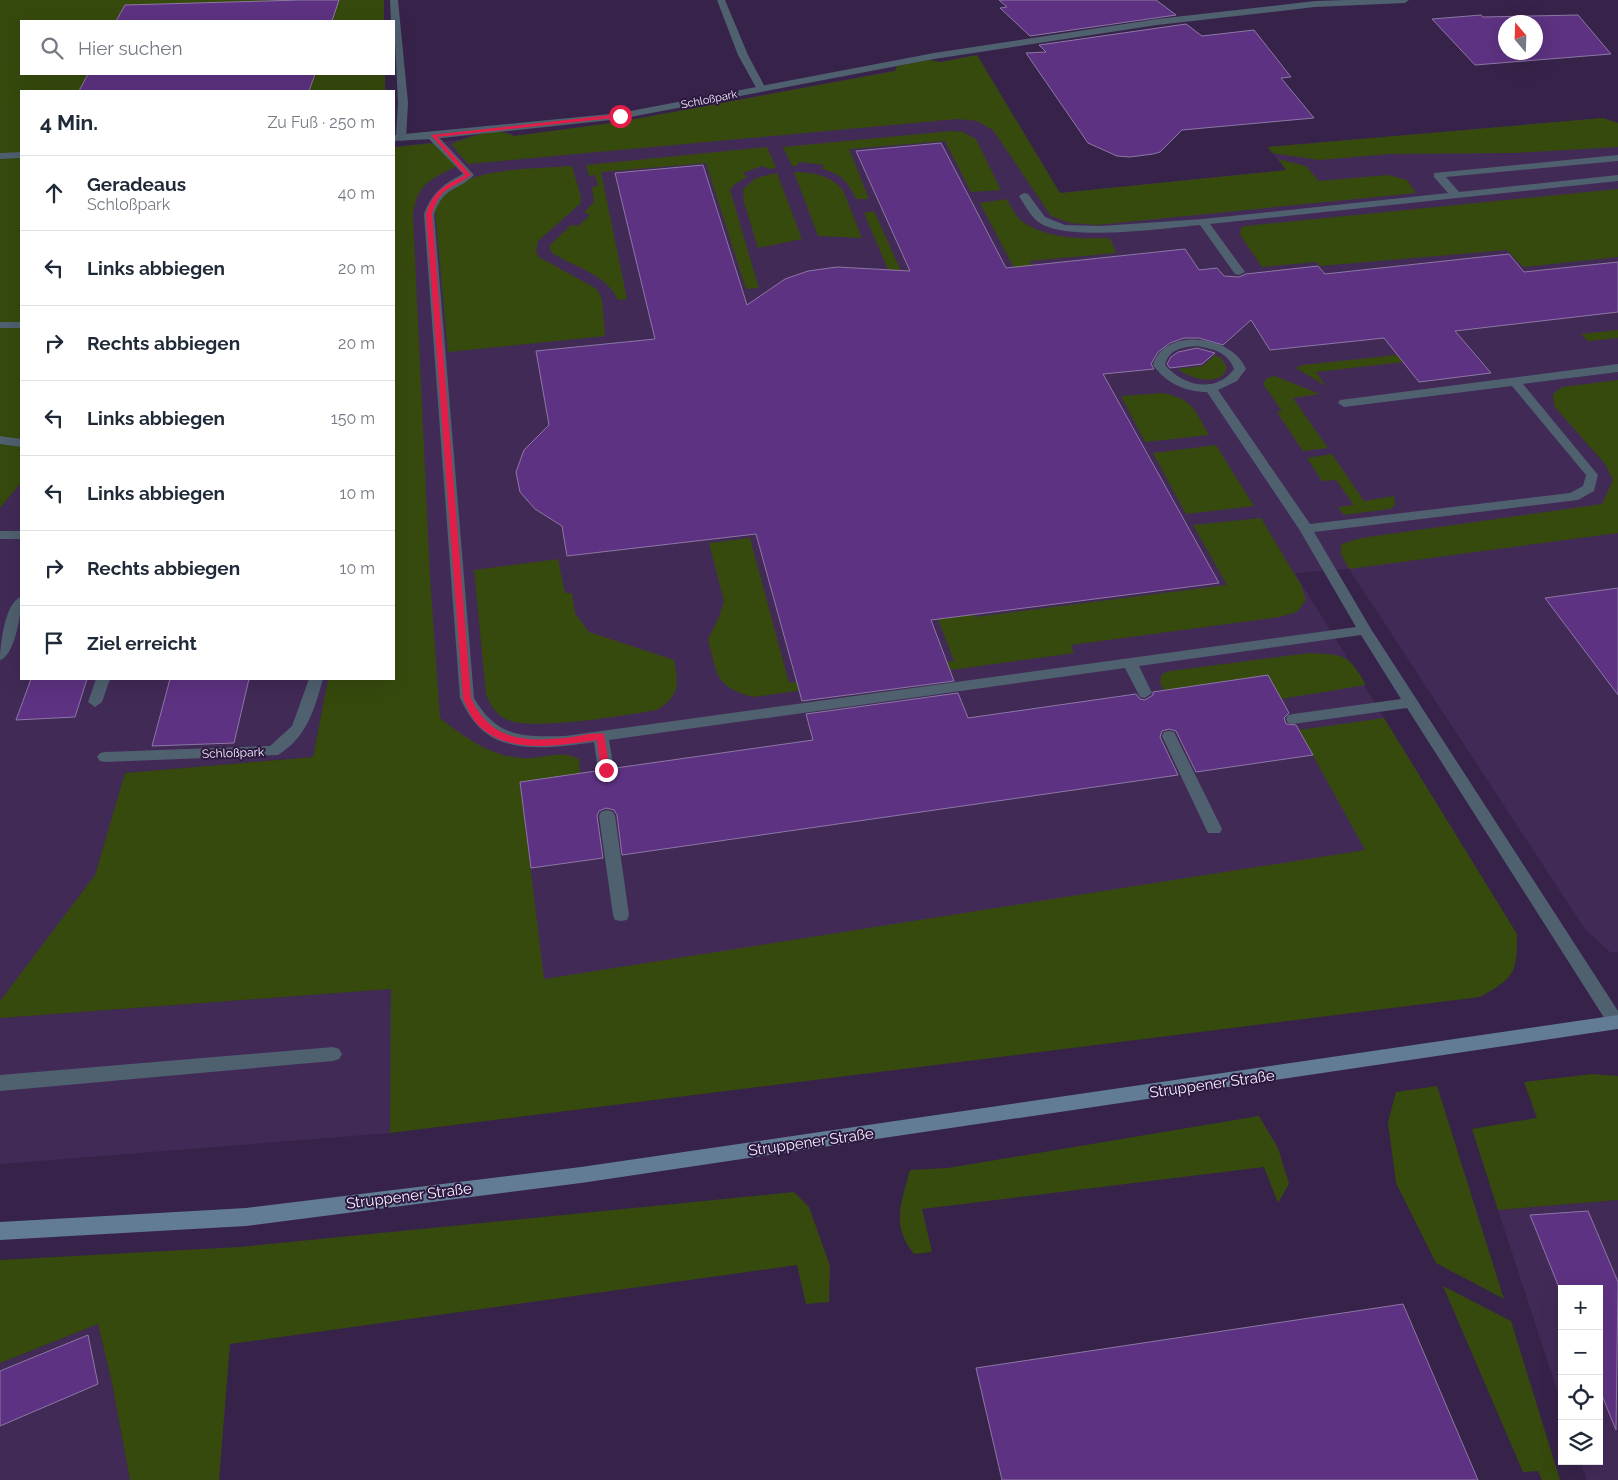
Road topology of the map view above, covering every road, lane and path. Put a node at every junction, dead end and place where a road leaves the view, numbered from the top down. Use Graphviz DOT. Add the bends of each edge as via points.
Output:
graph roads {
  1 [pos="394,0"];
  2 [pos="720,0"];
  3 [pos="1405,0"];
  4 [pos="396,36"];
  5 [pos="761,89"];
  6 [pos="432,136"];
  7 [pos="397,138"];
  8 [pos="20,155"];
  9 [pos="0,156"];
  10 [pos="1618,158"];
  11 [pos="1618,178"];
  12 [pos="1456,195"];
  13 [pos="1024,196"];
  14 [pos="1203,222"];
  15 [pos="1239,272"];
  16 [pos="0,325"];
  17 [pos="20,326"];
  18 [pos="1618,368"];
  19 [pos="1515,382"];
  20 [pos="1211,388"];
  21 [pos="1344,403"];
  22 [pos="0,440"];
  23 [pos="20,443"];
  24 [pos="1306,530"];
  25 [pos="20,534"];
  26 [pos="0,535"];
  27 [pos="20,605"];
  28 [pos="1365,630"];
  29 [pos="0,655"];
  30 [pos="1130,663"];
  31 [pos="103,680"];
  32 [pos="316,680"];
  33 [pos="1145,693"];
  34 [pos="95,702"];
  35 [pos="1413,702"];
  36 [pos="1293,719"];
  37 [pos="601,736"];
  38 [pos="1169,736"];
  39 [pos="105,757"];
  40 [pos="606,770"];
  41 [pos="607,816"];
  42 [pos="1214,829"];
  43 [pos="621,914"];
  44 [pos="1617,1022"];
  45 [pos="333,1054"];
  46 [pos="0,1083"];
  47 [pos="0,1231"];
  1 -- 4 [label="street"];
  2 -- 5 [label="street"];
  3 -- 5 [label="street, Schloßpark" via="1234,12 934,56"];
  4 -- 7 [label="street" via="403,104"];
  5 -- 6 [label="street, Schloßpark" via="620,116"];
  6 -- 7 [label="street, Schloßpark"];
  6 -- 37 [label="street" via="468,175 442,190 434,199 429,214 467,698 474,714 487,728 507,739 565,741"];
  8 -- 9 [label="street"];
  10 -- 12 [label="street" via="1438,175"];
  11 -- 12 [label="street"];
  12 -- 14 [label="street"];
  13 -- 14 [label="street" via="1041,219 1064,228 1101,229"];
  14 -- 15 [label="street"];
  16 -- 17 [label="street"];
  18 -- 19 [label="street"];
  19 -- 21 [label="street"];
  19 -- 24 [label="street" via="1583,460 1592,474 1589,488 1573,497"];
  20 -- 20 [label="street" via="1177,382 1162,370 1160,356 1168,348 1197,343 1228,352 1238,360 1240,369 1236,378 1226,385"];
  20 -- 24 [label="street"];
  22 -- 23 [label="street"];
  24 -- 28 [label="street"];
  25 -- 26 [label="street"];
  27 -- 29 [label="street"];
  28 -- 30 [label="street"];
  28 -- 35 [label="street"];
  30 -- 33 [label="street"];
  30 -- 37 [label="street"];
  31 -- 34 [label="street"];
  32 -- 39 [label="street, Schloßpark" via="302,725 289,742 273,751"];
  35 -- 36 [label="street"];
  35 -- 44 [label="street"];
  37 -- 40 [label="street"];
  38 -- 42 [label="street"];
  41 -- 43 [label="street"];
  44 -- 47 [label="main road, Struppener Straße" via="581,1175 246,1217"];
  45 -- 46 [label="street"];
}
